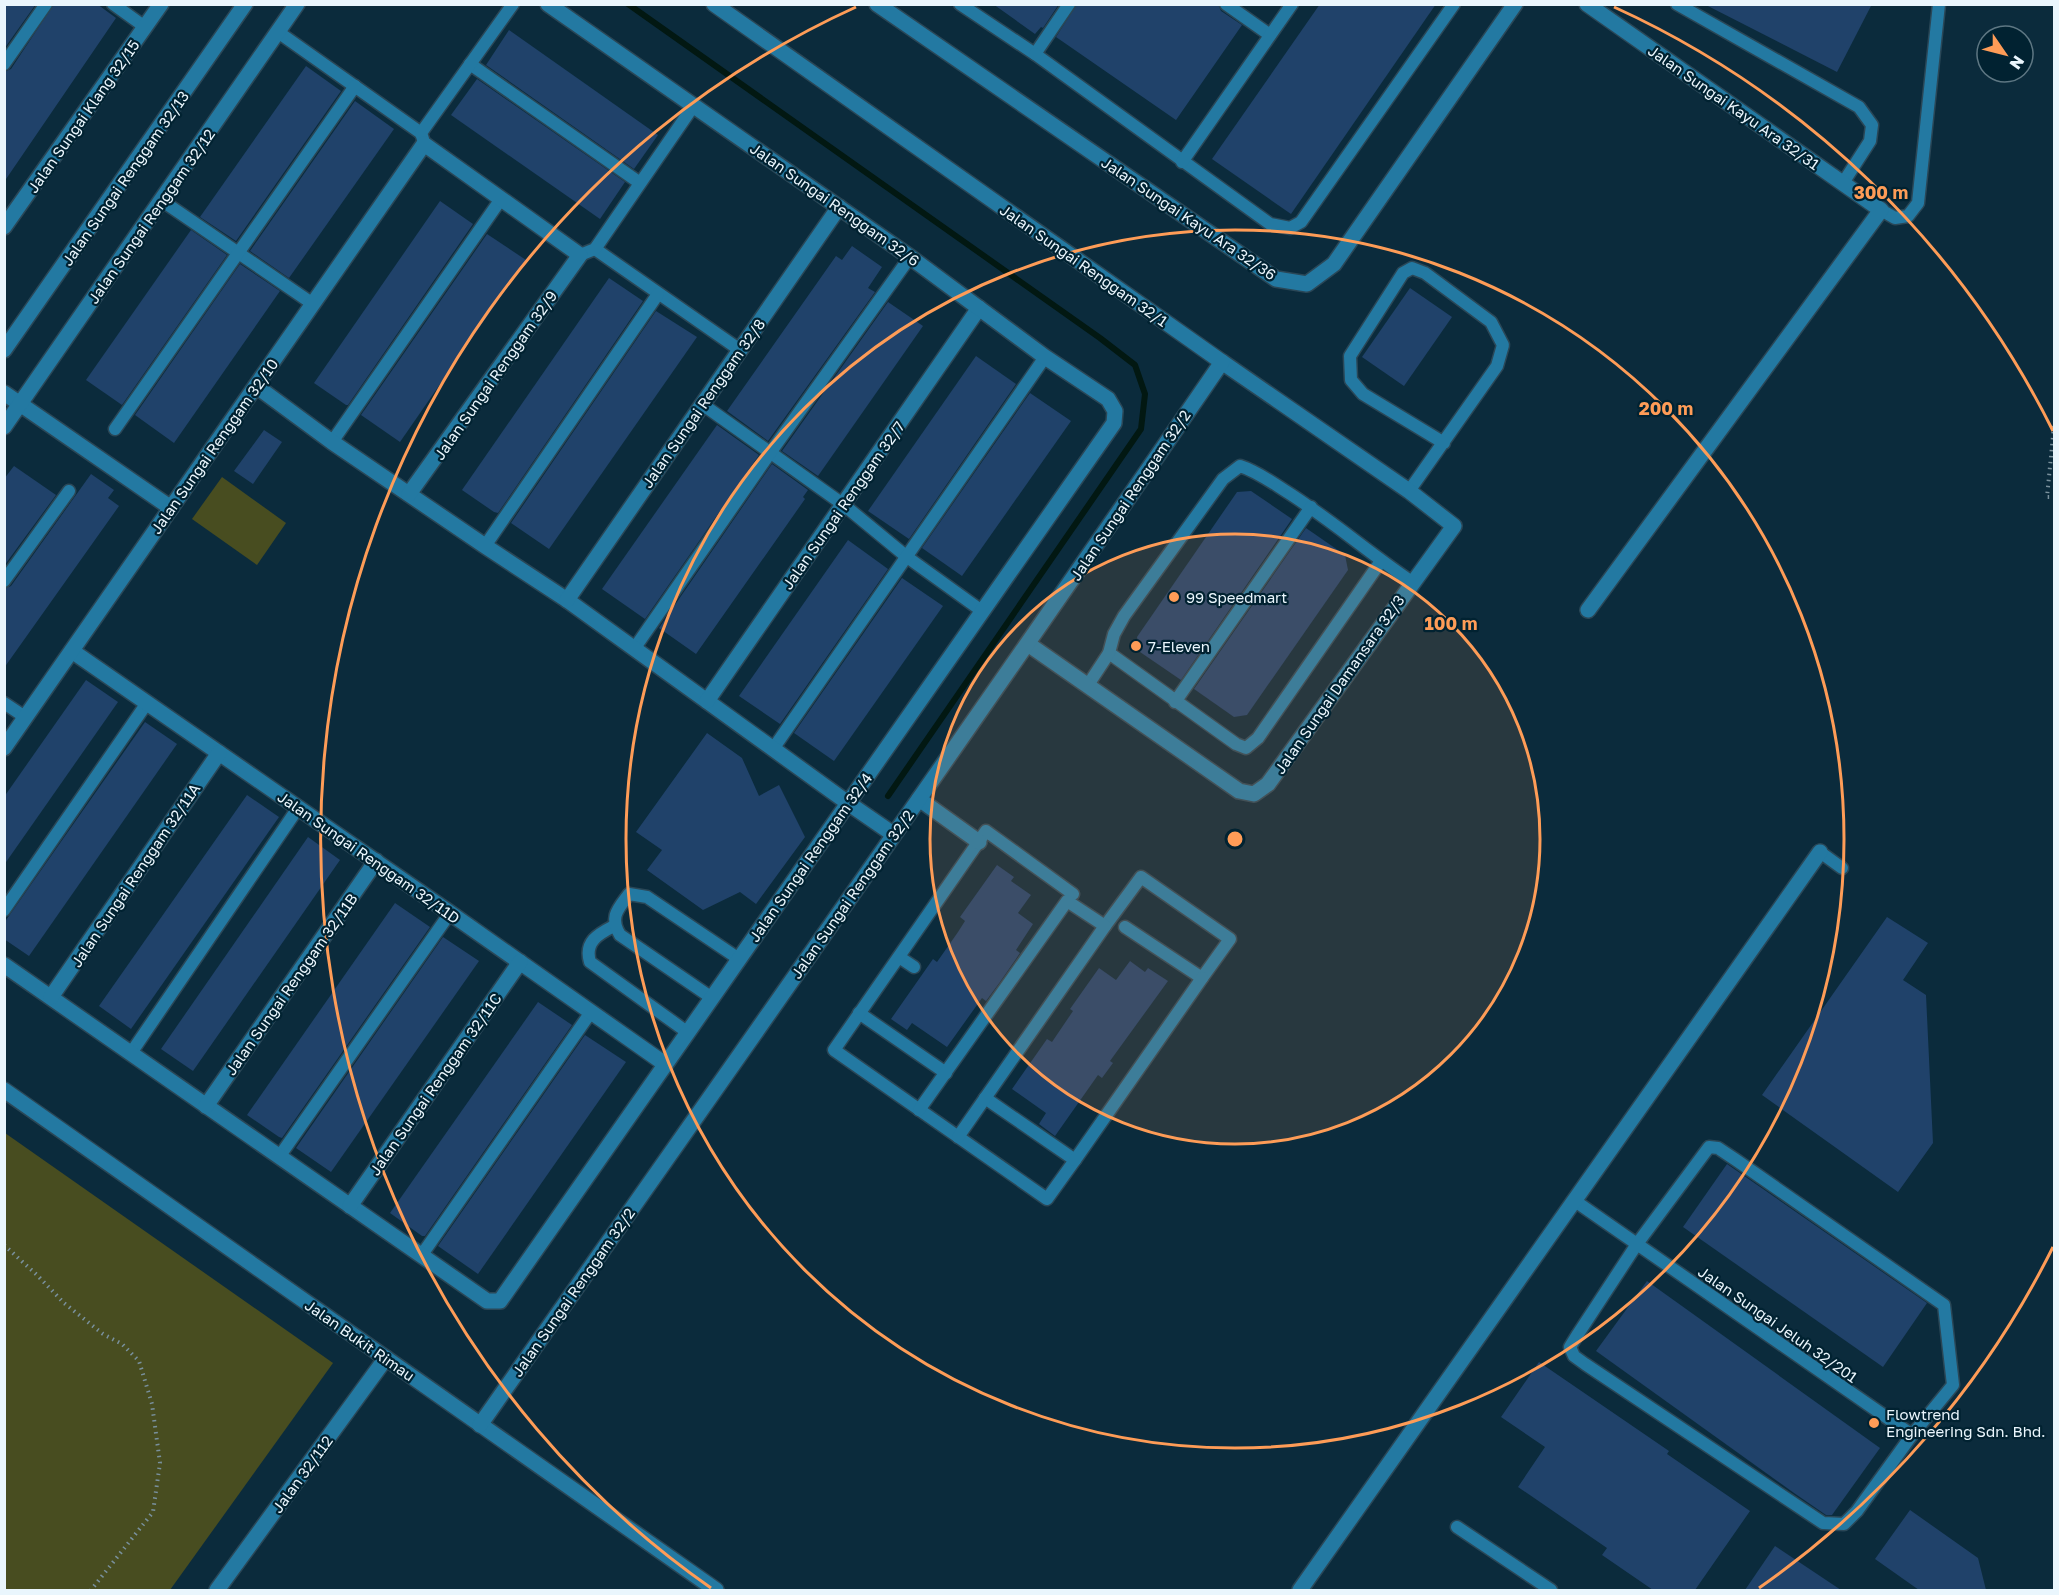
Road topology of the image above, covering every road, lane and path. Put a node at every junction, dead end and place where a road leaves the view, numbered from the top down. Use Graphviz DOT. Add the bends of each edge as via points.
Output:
graph roads {
  1 [pos="46,4"];
  2 [pos="113,4"];
  3 [pos="161,4"];
  4 [pos="245,4"];
  5 [pos="297,4"];
  6 [pos="513,4"];
  7 [pos="549,4"];
  8 [pos="714,4"];
  9 [pos="877,4"];
  10 [pos="960,4"];
  11 [pos="1069,4"];
  12 [pos="1226,4"];
  13 [pos="1292,4"];
  14 [pos="1454,4"];
  15 [pos="1515,4"];
  16 [pos="1587,4"];
  17 [pos="1677,4"];
  18 [pos="1939,4"];
  19 [pos="145,27"];
  20 [pos="278,32"];
  21 [pos="1270,35"];
  22 [pos="1035,54"];
  23 [pos="4,64"];
  24 [pos="470,64"];
  25 [pos="355,86"];
  26 [pos="694,105"];
  27 [pos="423,139"];
  28 [pos="1182,162"];
  29 [pos="640,183"];
  30 [pos="1843,183"];
  31 [pos="501,198"];
  32 [pos="161,200"];
  33 [pos="839,207"];
  34 [pos="1881,210"];
  35 [pos="4,227"];
  36 [pos="595,249"];
  37 [pos="238,253"];
  38 [pos="580,255"];
  39 [pos="910,257"];
  40 [pos="658,294"];
  41 [pos="313,304"];
  42 [pos="979,308"];
  43 [pos="7,342"];
  44 [pos="740,350"];
  45 [pos="1045,357"];
  46 [pos="1222,362"];
  47 [pos="256,386"];
  48 [pos="4,393"];
  49 [pos="21,403"];
  50 [pos="702,404"];
  51 [pos="1115,411"];
  52 [pos="2055,426"];
  53 [pos="4,427"];
  54 [pos="115,429"];
  55 [pos="332,442"];
  56 [pos="1444,443"];
  57 [pos="770,453"];
  58 [pos="1409,491"];
  59 [pos="69,492"];
  60 [pos="409,494"];
  61 [pos="2055,497"];
  62 [pos="844,505"];
  63 [pos="1311,507"];
  64 [pos="171,508"];
  65 [pos="1454,526"];
  66 [pos="485,546"];
  67 [pos="907,557"];
  68 [pos="1381,561"];
  69 [pos="4,581"];
  70 [pos="1412,582"];
  71 [pos="567,600"];
  72 [pos="1588,610"];
  73 [pos="982,611"];
  74 [pos="1028,644"];
  75 [pos="634,648"];
  76 [pos="72,651"];
  77 [pos="1109,652"];
  78 [pos="1088,685"];
  79 [pos="707,701"];
  80 [pos="1175,702"];
  81 [pos="4,703"];
  82 [pos="147,703"];
  83 [pos="26,717"];
  84 [pos="4,748"];
  85 [pos="773,749"];
  86 [pos="219,753"];
  87 [pos="919,799"];
  88 [pos="848,803"];
  89 [pos="298,808"];
  90 [pos="893,834"];
  91 [pos="979,842"];
  92 [pos="1820,852"];
  93 [pos="376,861"];
  94 [pos="1842,868"];
  95 [pos="1073,894"];
  96 [pos="4,910"];
  97 [pos="450,913"];
  98 [pos="614,926"];
  99 [pos="1105,926"];
  100 [pos="1125,927"];
  101 [pos="899,957"];
  102 [pos="739,959"];
  103 [pos="520,962"];
  104 [pos="4,965"];
  105 [pos="914,968"];
  106 [pos="1202,978"];
  107 [pos="51,997"];
  108 [pos="712,998"];
  109 [pos="591,1012"];
  110 [pos="859,1013"];
  111 [pos="687,1032"];
  112 [pos="131,1053"];
  113 [pos="665,1064"];
  114 [pos="946,1073"];
  115 [pos="4,1090"];
  116 [pos="985,1098"];
  117 [pos="206,1106"];
  118 [pos="919,1110"];
  119 [pos="958,1137"];
  120 [pos="279,1157"];
  121 [pos="1075,1160"];
  122 [pos="1575,1200"];
  123 [pos="350,1206"];
  124 [pos="1637,1244"];
  125 [pos="4,1245"];
  126 [pos="421,1256"];
  127 [pos="386,1358"];
  128 [pos="480,1425"];
  129 [pos="1912,1435"];
  130 [pos="1457,1527"];
  131 [pos="91,1590"];
  132 [pos="217,1590"];
  133 [pos="716,1590"];
  134 [pos="1300,1590"];
  135 [pos="1551,1590"];
  1 -- 23 [label="lane"];
  2 -- 19 [label="lane"];
  3 -- 19 [label="street, Jalan Sungai Klang 32/15"];
  4 -- 43 [label="street, Jalan Sungai Renggam 32/13"];
  5 -- 20 [label="street, Jalan Sungai Renggam 32/12"];
  6 -- 24 [label="lane"];
  7 -- 26 [label="street, Jalan Sungai Renggam 32/6"];
  8 -- 46 [label="street, Jalan Sungai Renggam 32/1"];
  9 -- 15 [label="street, Jalan Sungai Kayu Ara 32/36" via="1276,279 1307,284 1335,264"];
  10 -- 22 [label="lane"];
  11 -- 22 [label="lane"];
  12 -- 21 [label="lane"];
  13 -- 21 [label="lane"];
  14 -- 28 [label="lane" via="1301,222 1290,228 1270,224"];
  16 -- 30 [label="street, Jalan Sungai Kayu Ara 32/31"];
  17 -- 30 [label="lane" via="1858,107 1872,125 1870,141"];
  18 -- 34 [label="lane" via="1918,203 1908,216 1895,218"];
  19 -- 35 [label="street, Jalan Sungai Klang 32/15"];
  20 -- 25 [label="lane"];
  20 -- 32 [label="street, Jalan Sungai Renggam 32/12"];
  21 -- 28 [label="lane"];
  22 -- 28 [label="lane"];
  24 -- 27 [label="lane"];
  24 -- 29 [label="lane"];
  25 -- 27 [label="lane"];
  25 -- 37 [label="lane"];
  26 -- 29 [label="lane"];
  26 -- 33 [label="street, Jalan Sungai Renggam 32/6"];
  27 -- 31 [label="street"];
  27 -- 41 [label="street, Jalan Sungai Renggam 32/10"];
  29 -- 36 [label="lane"];
  30 -- 34 [label="street, Jalan Sungai Kayu Ara 32/31"];
  31 -- 38 [label="street"];
  31 -- 55 [label="lane"];
  32 -- 37 [label="lane"];
  32 -- 49 [label="street, Jalan Sungai Renggam 32/12"];
  33 -- 39 [label="street, Jalan Sungai Renggam 32/6"];
  33 -- 44 [label="street, Jalan Sungai Renggam 32/8"];
  34 -- 72 [label="street"];
  36 -- 38 [label="lane"];
  36 -- 40 [label="lane"];
  37 -- 41 [label="lane"];
  37 -- 54 [label="lane"];
  38 -- 60 [label="street, Jalan Sungai Renggam 32/9"];
  39 -- 42 [label="street, Jalan Sungai Renggam 32/6"];
  39 -- 57 [label="lane"];
  40 -- 44 [label="lane"];
  40 -- 66 [label="lane"];
  41 -- 47 [label="street, Jalan Sungai Renggam 32/10"];
  42 -- 45 [label="street, Jalan Sungai Renggam 32/6"];
  42 -- 62 [label="street, Jalan Sungai Renggam 32/7"];
  44 -- 50 [label="street, Jalan Sungai Renggam 32/8"];
  45 -- 51 [label="street, Jalan Sungai Renggam 32/6" via="1108,399"];
  45 -- 67 [label="lane"];
  46 -- 58 [label="street, Jalan Sungai Renggam 32/1"];
  46 -- 74 [label="street, Jalan Sungai Renggam 32/2"];
  47 -- 55 [label="street"];
  47 -- 64 [label="street, Jalan Sungai Renggam 32/10"];
  48 -- 49 [label="street"];
  49 -- 53 [label="street, Jalan Sungai Renggam 32/12"];
  49 -- 64 [label="street"];
  50 -- 57 [label="lane"];
  50 -- 71 [label="street, Jalan Sungai Renggam 32/8"];
  51 -- 73 [label="street, Jalan Sungai Renggam 32/4" via="1114,423"];
  52 -- 61 [label="path" via="2048,497"];
  55 -- 60 [label="street"];
  56 -- 56 [label="lane" via="1363,394 1351,380 1350,356 1403,273 1412,268 1425,273 1491,322 1503,345 1497,366"];
  56 -- 58 [label="lane"];
  57 -- 62 [label="lane"];
  57 -- 75 [label="lane"];
  58 -- 65 [label="street, Jalan Sungai Renggam 32/1"];
  59 -- 69 [label="lane"];
  60 -- 66 [label="street"];
  62 -- 67 [label="lane"];
  62 -- 79 [label="street, Jalan Sungai Renggam 32/7"];
  63 -- 68 [label="lane"];
  63 -- 77 [label="lane" via="1252,469 1240,466 1223,478 1124,616"];
  63 -- 80 [label="lane"];
  64 -- 76 [label="street, Jalan Sungai Renggam 32/10"];
  65 -- 70 [label="street, Jalan Sungai Damansara 32/3"];
  66 -- 71 [label="street"];
  67 -- 73 [label="lane"];
  67 -- 85 [label="lane"];
  68 -- 70 [label="lane"];
  68 -- 80 [label="lane" via="1258,738 1246,748"];
  70 -- 78 [label="street, Jalan Sungai Damansara 32/3" via="1268,784 1254,794 1239,791"];
  71 -- 75 [label="street"];
  73 -- 88 [label="street, Jalan Sungai Renggam 32/4"];
  74 -- 78 [label="street, Jalan Sungai Damansara 32/3"];
  74 -- 87 [label="street, Jalan Sungai Renggam 32/2"];
  75 -- 79 [label="street"];
  76 -- 82 [label="street, Jalan Sungai Renggam 32/11D"];
  76 -- 83 [label="street, Jalan Sungai Renggam 32/10"];
  77 -- 78 [label="lane"];
  77 -- 80 [label="lane"];
  79 -- 85 [label="street"];
  81 -- 83 [label="lane"];
  82 -- 86 [label="street, Jalan Sungai Renggam 32/11D"];
  82 -- 96 [label="lane"];
  83 -- 84 [label="street, Jalan Sungai Renggam 32/10"];
  85 -- 88 [label="street"];
  86 -- 89 [label="street, Jalan Sungai Renggam 32/11D"];
  86 -- 107 [label="street, Jalan Sungai Renggam 32/11A"];
  87 -- 90 [label="street, Jalan Sungai Renggam 32/2"];
  87 -- 91 [label="street"];
  88 -- 90 [label="street"];
  88 -- 102 [label="street, Jalan Sungai Renggam 32/4"];
  89 -- 93 [label="street, Jalan Sungai Renggam 32/11D"];
  89 -- 112 [label="lane"];
  90 -- 128 [label="street, Jalan Sungai Renggam 32/2"];
  91 -- 95 [label="lane" via="986,831"];
  91 -- 101 [label="lane"];
  92 -- 94 [label="lane"];
  92 -- 122 [label="street"];
  93 -- 97 [label="street, Jalan Sungai Renggam 32/11D"];
  93 -- 117 [label="street, Jalan Sungai Renggam 32/11B"];
  97 -- 103 [label="street, Jalan Sungai Renggam 32/11D"];
  97 -- 120 [label="lane"];
  98 -- 102 [label="lane" via="616,912 628,894 647,897"];
  98 -- 108 [label="lane" via="620,935"];
  98 -- 111 [label="lane" via="593,939 587,953 590,962"];
  99 -- 106 [label="lane" via="1141,877 1230,939"];
  99 -- 114 [label="lane" via="1067,901"];
  99 -- 116 [label="lane"];
  100 -- 106 [label="lane"];
  101 -- 105 [label="lane"];
  101 -- 110 [label="lane"];
  102 -- 108 [label="street, Jalan Sungai Renggam 32/4"];
  103 -- 109 [label="street, Jalan Sungai Renggam 32/11D"];
  103 -- 123 [label="street, Jalan Sungai Renggam 32/11C"];
  104 -- 107 [label="street"];
  106 -- 121 [label="lane"];
  107 -- 112 [label="street"];
  108 -- 111 [label="street, Jalan Sungai Renggam 32/4"];
  109 -- 113 [label="street, Jalan Sungai Renggam 32/11D"];
  109 -- 126 [label="lane"];
  110 -- 114 [label="lane"];
  110 -- 118 [label="lane" via="834,1050"];
  111 -- 113 [label="street, Jalan Sungai Renggam 32/4"];
  112 -- 117 [label="street"];
  113 -- 126 [label="street, Jalan Sungai Renggam 32/4" via="500,1302 487,1301"];
  114 -- 118 [label="lane"];
  115 -- 127 [label="street, Jalan Bukit Rimau"];
  116 -- 119 [label="lane"];
  116 -- 121 [label="lane"];
  117 -- 120 [label="street"];
  118 -- 119 [label="lane"];
  119 -- 121 [label="lane" via="1047,1199"];
  120 -- 123 [label="street"];
  122 -- 124 [label="lane, Jalan Sungai Jeluh 32/201"];
  122 -- 134 [label="street"];
  123 -- 126 [label="street"];
  124 -- 129 [label="lane, Jalan Sungai Jeluh 32/201"];
  124 -- 129 [label="lane" via="1697,1161 1709,1147 1718,1148 1944,1305 1953,1385"];
  124 -- 129 [label="lane" via="1570,1347 1584,1364 1823,1523 1844,1524"];
  125 -- 131 [label="path" via="64,1303 122,1344 139,1361 152,1404 160,1463 153,1512"];
  127 -- 128 [label="street, Jalan Bukit Rimau"];
  127 -- 132 [label="street, Jalan 32/112"];
  128 -- 133 [label="street, Jalan Bukit Rimau"];
  130 -- 135 [label="lane"];
}
